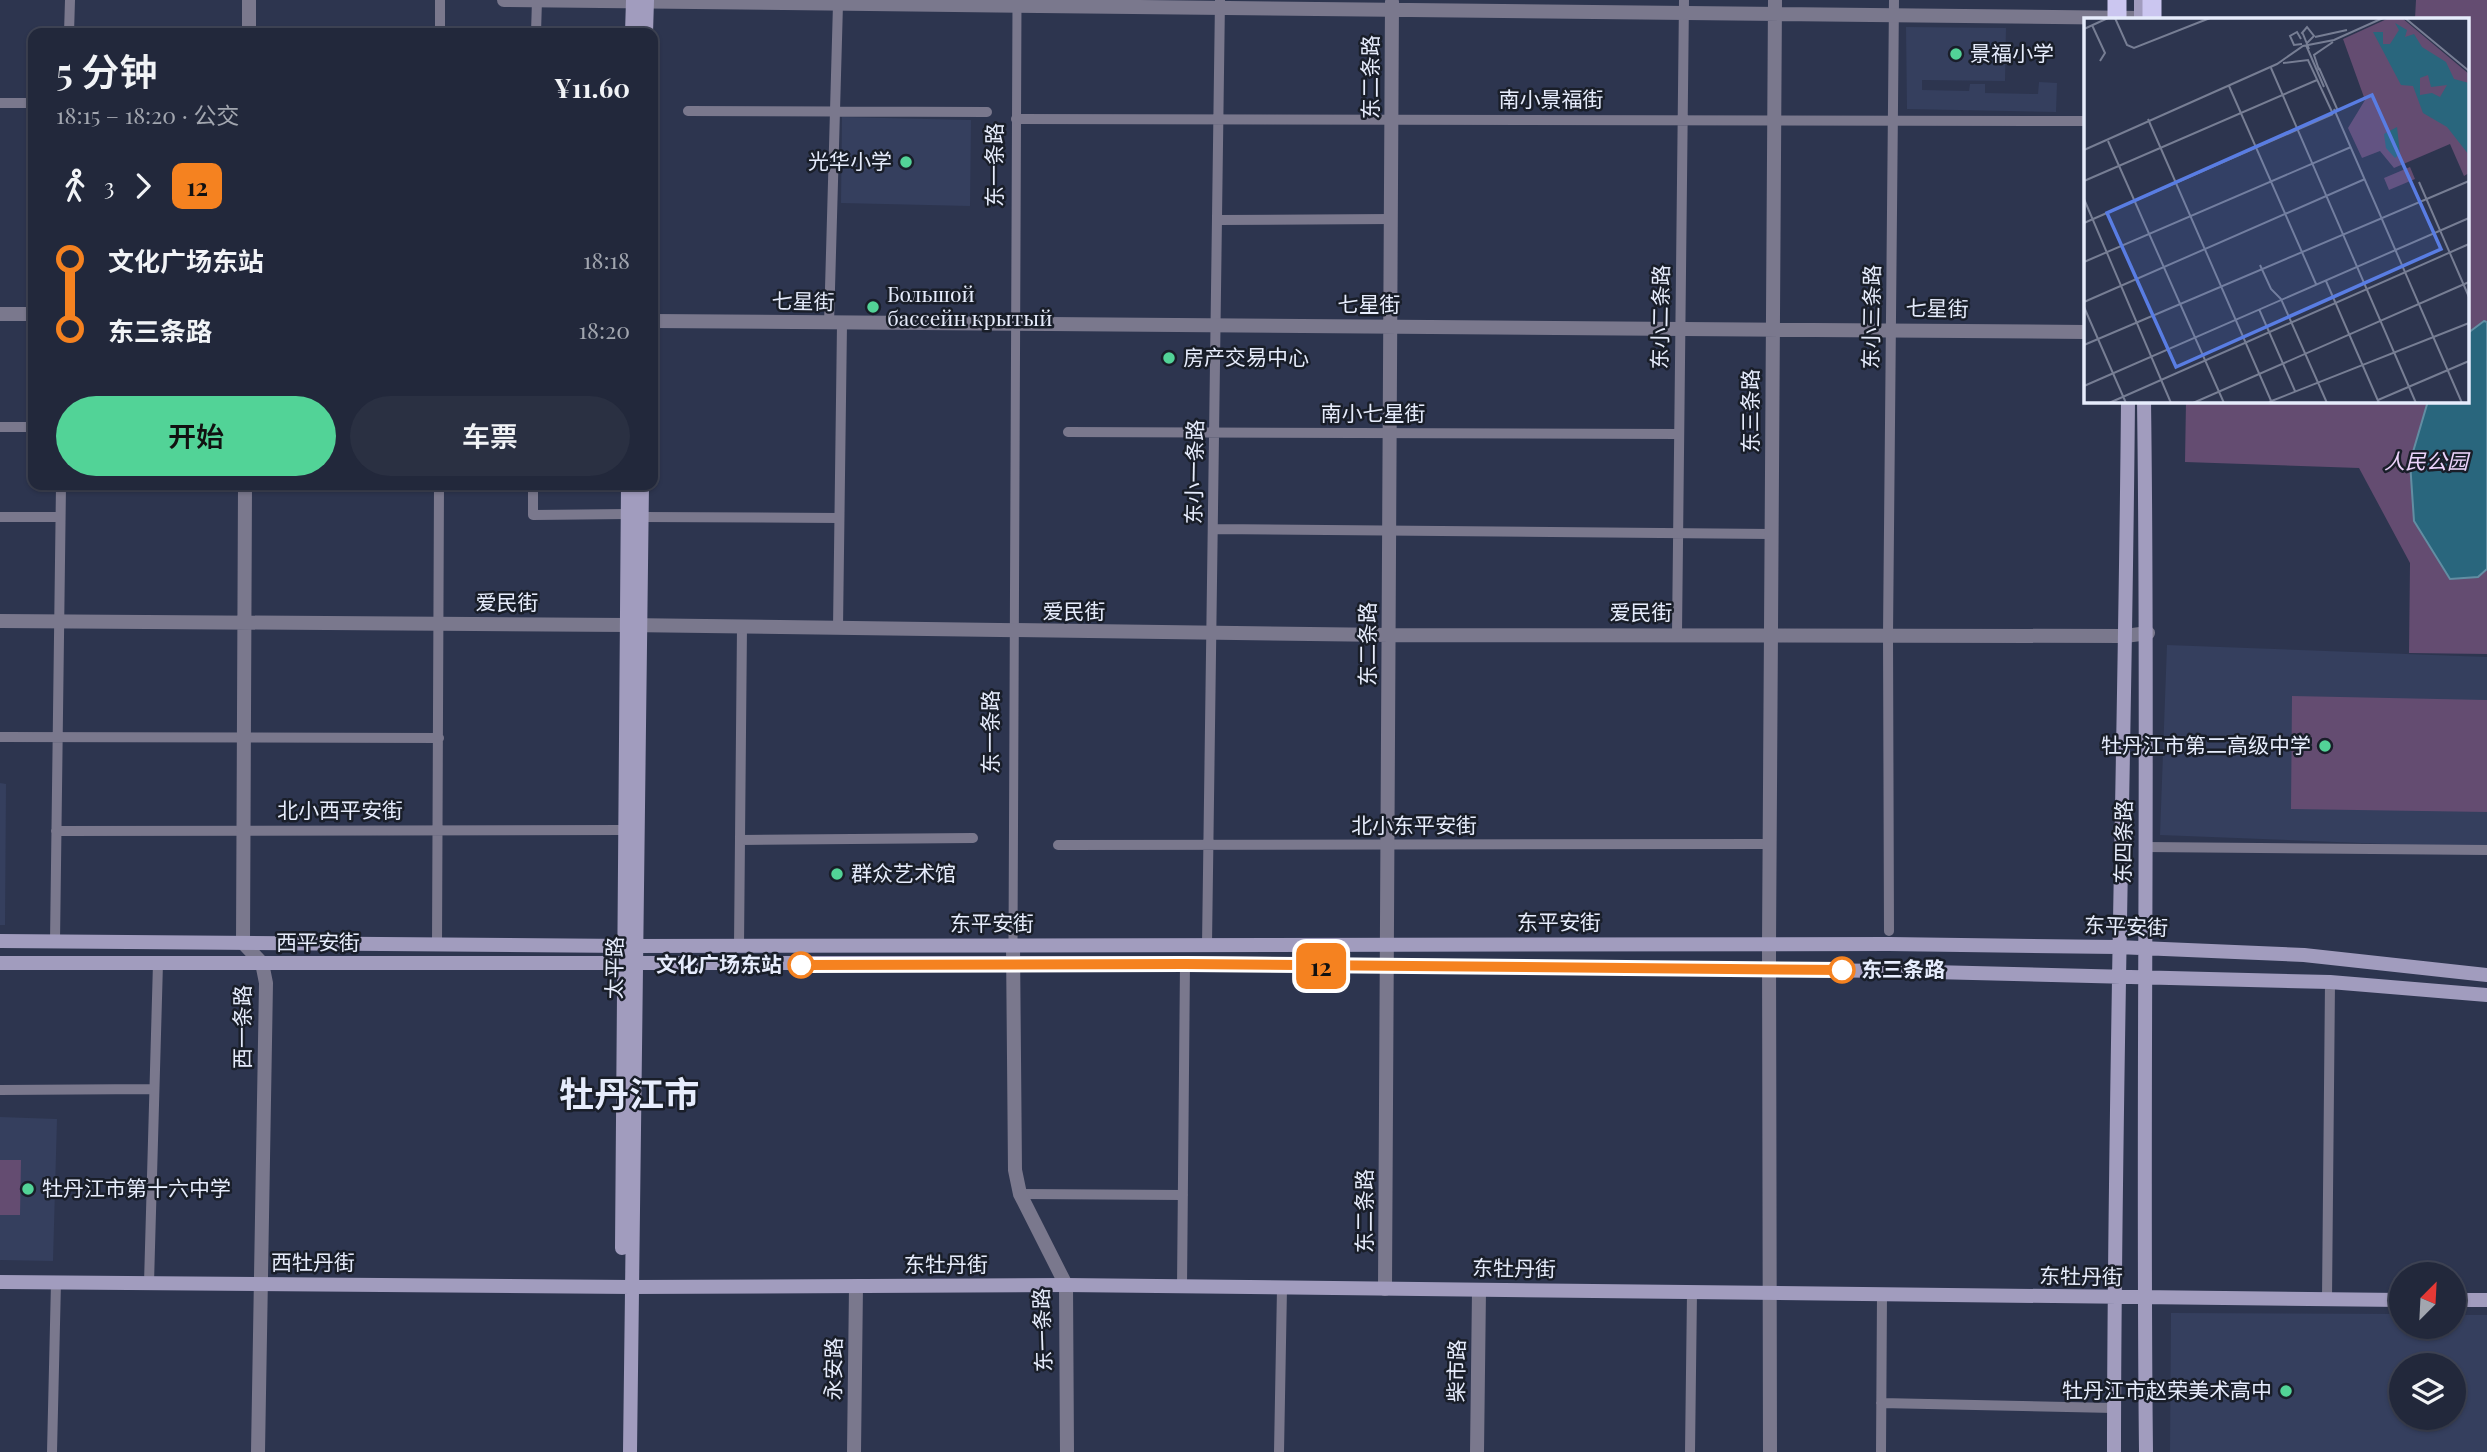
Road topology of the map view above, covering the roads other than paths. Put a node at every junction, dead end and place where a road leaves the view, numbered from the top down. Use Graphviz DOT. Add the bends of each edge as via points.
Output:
graph roads {
  1 [pos="70,0"];
  2 [pos="249,0"];
  3 [pos="440,0"];
  4 [pos="504,0"];
  5 [pos="537,0"];
  6 [pos="2141,0"];
  7 [pos="2161,0"];
  8 [pos="640,1"];
  9 [pos="795,1"];
  10 [pos="881,2"];
  11 [pos="1017,3"];
  12 [pos="838,4"];
  13 [pos="1220,4"];
  14 [pos="1392,5"];
  15 [pos="1684,6"];
  16 [pos="1775,7"];
  17 [pos="1894,7"];
  18 [pos="2131,12"];
  19 [pos="69,28"];
  20 [pos="249,28"];
  21 [pos="440,28"];
  22 [pos="536,28"];
  23 [pos="633,28"];
  24 [pos="645,28"];
  25 [pos="0,103"];
  26 [pos="28,103"];
  27 [pos="688,111"];
  28 [pos="835,112"];
  29 [pos="987,112"];
  30 [pos="1016,119"];
  31 [pos="1219,119"];
  32 [pos="1392,119"];
  33 [pos="1683,120"];
  34 [pos="1774,120"];
  35 [pos="1893,120"];
  36 [pos="2084,121"];
  37 [pos="1391,219"];
  38 [pos="1218,220"];
  39 [pos="0,314"];
  40 [pos="28,314"];
  41 [pos="658,321"];
  42 [pos="836,324"];
  43 [pos="1015,325"];
  44 [pos="1391,326"];
  45 [pos="1216,327"];
  46 [pos="1680,328"];
  47 [pos="1773,329"];
  48 [pos="1891,330"];
  49 [pos="2084,332"];
  50 [pos="2127,402"];
  51 [pos="2144,402"];
  52 [pos="0,427"];
  53 [pos="28,427"];
  54 [pos="1068,432"];
  55 [pos="1214,433"];
  56 [pos="1390,433"];
  57 [pos="1679,434"];
  58 [pos="61,490"];
  59 [pos="246,490"];
  60 [pos="439,490"];
  61 [pos="533,490"];
  62 [pos="629,490"];
  63 [pos="641,490"];
  64 [pos="635,515"];
  65 [pos="0,517"];
  66 [pos="60,517"];
  67 [pos="839,518"];
  68 [pos="1213,529"];
  69 [pos="1390,531"];
  70 [pos="1678,533"];
  71 [pos="1771,534"];
  72 [pos="0,621"];
  73 [pos="59,622"];
  74 [pos="244,623"];
  75 [pos="439,624"];
  76 [pos="634,625"];
  77 [pos="742,626"];
  78 [pos="838,628"];
  79 [pos="1013,632"];
  80 [pos="1212,633"];
  81 [pos="2148,633"];
  82 [pos="1677,634"];
  83 [pos="1771,634"];
  84 [pos="1389,635"];
  85 [pos="1888,635"];
  86 [pos="2126,636"];
  87 [pos="0,737"];
  88 [pos="57,737"];
  89 [pos="243,737"];
  90 [pos="439,738"];
  91 [pos="438,830"];
  92 [pos="624,830"];
  93 [pos="56,831"];
  94 [pos="243,831"];
  95 [pos="973,838"];
  96 [pos="740,840"];
  97 [pos="1769,844"];
  98 [pos="1058,845"];
  99 [pos="1209,845"];
  100 [pos="1388,845"];
  101 [pos="2145,847"];
  102 [pos="2487,850"];
  103 [pos="1889,931"];
  104 [pos="0,941"];
  105 [pos="55,942"];
  106 [pos="243,943"];
  107 [pos="1769,944"];
  108 [pos="437,945"];
  109 [pos="1013,945"];
  110 [pos="1208,945"];
  111 [pos="1387,945"];
  112 [pos="630,946"];
  113 [pos="739,946"];
  114 [pos="2117,947"];
  115 [pos="2144,948"];
  116 [pos="0,963"];
  117 [pos="158,963"];
  118 [pos="262,963"];
  119 [pos="630,964"];
  120 [pos="1185,964"];
  121 [pos="1014,965"];
  122 [pos="1387,967"];
  123 [pos="1769,970"];
  124 [pos="2487,975"];
  125 [pos="2118,976"];
  126 [pos="2144,978"];
  127 [pos="2330,982"];
  128 [pos="2487,995"];
  129 [pos="154,1089"];
  130 [pos="0,1090"];
  131 [pos="1020,1194"];
  132 [pos="1183,1195"];
  133 [pos="0,1282"];
  134 [pos="56,1282"];
  135 [pos="149,1283"];
  136 [pos="259,1284"];
  137 [pos="1066,1285"];
  138 [pos="856,1286"];
  139 [pos="626,1287"];
  140 [pos="1182,1287"];
  141 [pos="1282,1288"];
  142 [pos="1385,1289"];
  143 [pos="1479,1290"];
  144 [pos="1692,1292"];
  145 [pos="1770,1293"];
  146 [pos="1882,1294"];
  147 [pos="2114,1298"];
  148 [pos="2144,1298"];
  149 [pos="2327,1299"];
  150 [pos="2389,1300"];
  151 [pos="2466,1300"];
  152 [pos="2487,1300"];
  153 [pos="1881,1403"];
  154 [pos="2114,1408"];
  155 [pos="52,1452"];
  156 [pos="258,1452"];
  157 [pos="620,1452"];
  158 [pos="630,1452"];
  159 [pos="854,1452"];
  160 [pos="1067,1452"];
  161 [pos="1279,1452"];
  162 [pos="1478,1452"];
  163 [pos="1690,1452"];
  164 [pos="1770,1452"];
  165 [pos="1881,1452"];
  166 [pos="2114,1452"];
  167 [pos="2146,1452"];
  1 -- 19 [label="street"];
  2 -- 20 [label="street"];
  3 -- 21 [label="street"];
  4 -- 5 [label="street"];
  5 -- 8 [label="street"];
  5 -- 22 [label="street"];
  6 -- 18 [label="main road"];
  7 -- 18 [label="street"];
  8 -- 9 [label="street"];
  8 -- 23 [label="main road"];
  8 -- 24 [label="main road"];
  9 -- 12 [label="street"];
  10 -- 11 [label="street"];
  10 -- 12 [label="street"];
  11 -- 13 [label="street"];
  11 -- 30 [label="street, 东一条路"];
  12 -- 28 [label="street"];
  13 -- 14 [label="street"];
  13 -- 31 [label="street, 东小一条路"];
  14 -- 15 [label="street"];
  14 -- 32 [label="street, 东二条路"];
  15 -- 16 [label="street"];
  15 -- 33 [label="street, 东小二条路"];
  16 -- 17 [label="street"];
  16 -- 34 [label="street, 东三条路"];
  17 -- 18 [label="street"];
  17 -- 35 [label="street, 东小三条路"];
  25 -- 26 [label="street"];
  27 -- 28 [label="street"];
  28 -- 29 [label="street"];
  28 -- 42 [label="street"];
  30 -- 31 [label="street, 南小景福街"];
  30 -- 43 [label="street, 东一条路"];
  31 -- 32 [label="street, 南小景福街"];
  31 -- 38 [label="street, 东小一条路"];
  32 -- 33 [label="street, 南小景福街"];
  32 -- 37 [label="street, 东二条路"];
  33 -- 34 [label="street, 南小景福街"];
  33 -- 46 [label="street, 东小二条路"];
  34 -- 35 [label="street, 南小景福街"];
  34 -- 47 [label="street, 东三条路"];
  35 -- 36 [label="street, 南小景福街"];
  35 -- 48 [label="street, 东小三条路"];
  37 -- 38 [label="street"];
  37 -- 44 [label="street, 东二条路"];
  38 -- 45 [label="street, 东小一条路"];
  39 -- 40 [label="street"];
  41 -- 42 [label="street, 七星街"];
  42 -- 43 [label="street, 七星街"];
  42 -- 67 [label="street"];
  43 -- 45 [label="street, 七星街"];
  43 -- 79 [label="street, 东一条路"];
  44 -- 45 [label="street, 七星街"];
  44 -- 46 [label="street, 七星街"];
  44 -- 56 [label="street, 东二条路"];
  45 -- 55 [label="street, 东小一条路"];
  46 -- 47 [label="street, 七星街"];
  46 -- 57 [label="street, 东小二条路"];
  47 -- 48 [label="street, 七星街"];
  47 -- 71 [label="street, 东三条路"];
  48 -- 49 [label="street, 七星街"];
  48 -- 85 [label="street, 东小三条路"];
  50 -- 86 [label="main road"];
  51 -- 81 [label="main road, 东四条路"];
  52 -- 53 [label="street"];
  54 -- 55 [label="street, 南小七星街"];
  55 -- 56 [label="street, 南小七星街"];
  55 -- 68 [label="street, 东小一条路"];
  56 -- 57 [label="street, 南小七星街"];
  56 -- 69 [label="street, 东二条路"];
  57 -- 70 [label="street, 东小二条路"];
  58 -- 66 [label="street"];
  59 -- 74 [label="street"];
  60 -- 75 [label="street"];
  61 -- 64 [label="street" via="533,515"];
  62 -- 64 [label="main road, 太平路"];
  63 -- 64 [label="main road, 太平路"];
  64 -- 67 [label="street"];
  64 -- 76 [label="main road, 太平路"];
  65 -- 66 [label="street"];
  66 -- 73 [label="street"];
  67 -- 78 [label="street"];
  68 -- 69 [label="street"];
  68 -- 80 [label="street, 东小一条路"];
  69 -- 70 [label="street"];
  69 -- 84 [label="street, 东二条路"];
  70 -- 71 [label="street"];
  70 -- 82 [label="street, 东小二条路"];
  71 -- 83 [label="street, 东三条路"];
  72 -- 73 [label="street, 爱民街"];
  73 -- 74 [label="street, 爱民街"];
  73 -- 88 [label="street"];
  74 -- 75 [label="street, 爱民街"];
  74 -- 89 [label="street"];
  75 -- 76 [label="street, 爱民街"];
  75 -- 90 [label="street"];
  76 -- 77 [label="street, 爱民街"];
  76 -- 92 [label="main road, 太平路"];
  76 -- 112 [label="main road, 太平路"];
  77 -- 78 [label="street, 爱民街"];
  77 -- 96 [label="street"];
  78 -- 79 [label="street, 爱民街"];
  79 -- 80 [label="street, 爱民街"];
  79 -- 109 [label="street, 东一条路"];
  80 -- 84 [label="street, 爱民街"];
  80 -- 99 [label="street, 东小一条路"];
  81 -- 86 [label="street, 爱民街"];
  81 -- 101 [label="main road, 东四条路"];
  82 -- 83 [label="street, 爱民街"];
  82 -- 84 [label="street, 爱民街"];
  83 -- 85 [label="street, 爱民街"];
  83 -- 97 [label="street, 东三条路"];
  84 -- 100 [label="street, 东二条路"];
  85 -- 86 [label="street, 爱民街"];
  85 -- 103 [label="street, 东小三条路"];
  86 -- 114 [label="main road"];
  87 -- 88 [label="street"];
  88 -- 89 [label="street"];
  88 -- 93 [label="street"];
  89 -- 90 [label="street"];
  89 -- 94 [label="street"];
  90 -- 91 [label="street"];
  91 -- 92 [label="street, 北小西平安街"];
  91 -- 94 [label="street, 北小西平安街"];
  91 -- 108 [label="street"];
  92 -- 112 [label="main road, 太平路"];
  93 -- 94 [label="street, 北小西平安街"];
  93 -- 105 [label="street"];
  94 -- 106 [label="street"];
  95 -- 96 [label="street"];
  96 -- 113 [label="street"];
  97 -- 100 [label="street, 北小东平安街"];
  97 -- 107 [label="street, 东三条路"];
  98 -- 99 [label="street, 北小东平安街"];
  99 -- 100 [label="street, 北小东平安街"];
  99 -- 110 [label="street, 东小一条路"];
  100 -- 111 [label="street, 东二条路"];
  101 -- 102 [label="street"];
  101 -- 115 [label="main road, 东四条路"];
  104 -- 105 [label="main road, 西平安街"];
  105 -- 106 [label="main road, 西平安街"];
  106 -- 108 [label="main road, 西平安街"];
  106 -- 118 [label="street, 西一条路"];
  107 -- 111 [label="main road, 东平安街"];
  107 -- 114 [label="main road, 东平安街"];
  107 -- 123 [label="street, 东三条路"];
  108 -- 112 [label="main road, 西平安街"];
  109 -- 110 [label="main road, 东平安街"];
  109 -- 113 [label="main road, 东平安街"];
  109 -- 121 [label="street, 东一条路"];
  110 -- 111 [label="main road, 东平安街"];
  111 -- 122 [label="street, 东二条路"];
  112 -- 113 [label="main road, 东平安街"];
  112 -- 119 [label="main road, 太平路"];
  114 -- 115 [label="main road, 东平安街"];
  114 -- 125 [label="main road"];
  115 -- 124 [label="main road, 东平安街" via="2304,955"];
  115 -- 126 [label="main road, 东四条路"];
  116 -- 117 [label="main road, 西平安街"];
  117 -- 118 [label="main road, 西平安街"];
  117 -- 129 [label="street"];
  118 -- 119 [label="main road, 西平安街"];
  118 -- 136 [label="street, 西一条路" via="266,983"];
  119 -- 121 [label="main road, 东平安街"];
  119 -- 139 [label="main road, 太平路"];
  120 -- 121 [label="main road, 东平安街"];
  120 -- 122 [label="main road, 东平安街"];
  120 -- 132 [label="street"];
  121 -- 131 [label="street, 东一条路" via="1013,1143"];
  122 -- 123 [label="main road, 东平安街"];
  122 -- 142 [label="street, 东二条路"];
  123 -- 125 [label="main road, 东平安街"];
  123 -- 145 [label="street, 东三条路"];
  125 -- 126 [label="main road, 东平安街"];
  125 -- 147 [label="main road"];
  126 -- 127 [label="main road, 东平安街"];
  126 -- 148 [label="main road, 东四条路"];
  127 -- 128 [label="main road, 东平安街"];
  127 -- 149 [label="street"];
  129 -- 130 [label="street"];
  129 -- 135 [label="street"];
  131 -- 132 [label="street"];
  131 -- 137 [label="street, 东一条路"];
  132 -- 140 [label="street"];
  133 -- 134 [label="main road, 西牡丹街"];
  134 -- 135 [label="main road, 西牡丹街"];
  134 -- 155 [label="street"];
  135 -- 136 [label="main road, 西牡丹街"];
  136 -- 139 [label="main road, 西牡丹街"];
  136 -- 156 [label="street, 西一条路"];
  137 -- 138 [label="main road, 东牡丹街"];
  137 -- 140 [label="main road, 东牡丹街"];
  137 -- 160 [label="street, 东一条路"];
  138 -- 139 [label="main road, 东牡丹街"];
  138 -- 159 [label="street, 永安路"];
  139 -- 157 [label="main road, 太平路"];
  139 -- 158 [label="main road, 太平路"];
  140 -- 141 [label="main road, 东牡丹街"];
  141 -- 142 [label="main road, 东牡丹街"];
  141 -- 161 [label="street"];
  142 -- 143 [label="main road, 东牡丹街"];
  143 -- 144 [label="main road, 东牡丹街"];
  143 -- 162 [label="street, 柴市路"];
  144 -- 145 [label="main road, 东牡丹街"];
  144 -- 163 [label="street"];
  145 -- 146 [label="main road, 东牡丹街"];
  145 -- 164 [label="street, 东三条路"];
  146 -- 147 [label="main road, 东牡丹街"];
  146 -- 153 [label="street"];
  147 -- 148 [label="main road, 东牡丹街"];
  147 -- 154 [label="main road"];
  148 -- 149 [label="main road, 东牡丹街"];
  148 -- 167 [label="main road, 东四条路"];
  149 -- 150 [label="main road, 东牡丹街"];
  151 -- 152 [label="main road"];
  153 -- 154 [label="street"];
  153 -- 165 [label="street"];
  154 -- 166 [label="main road"];
}
